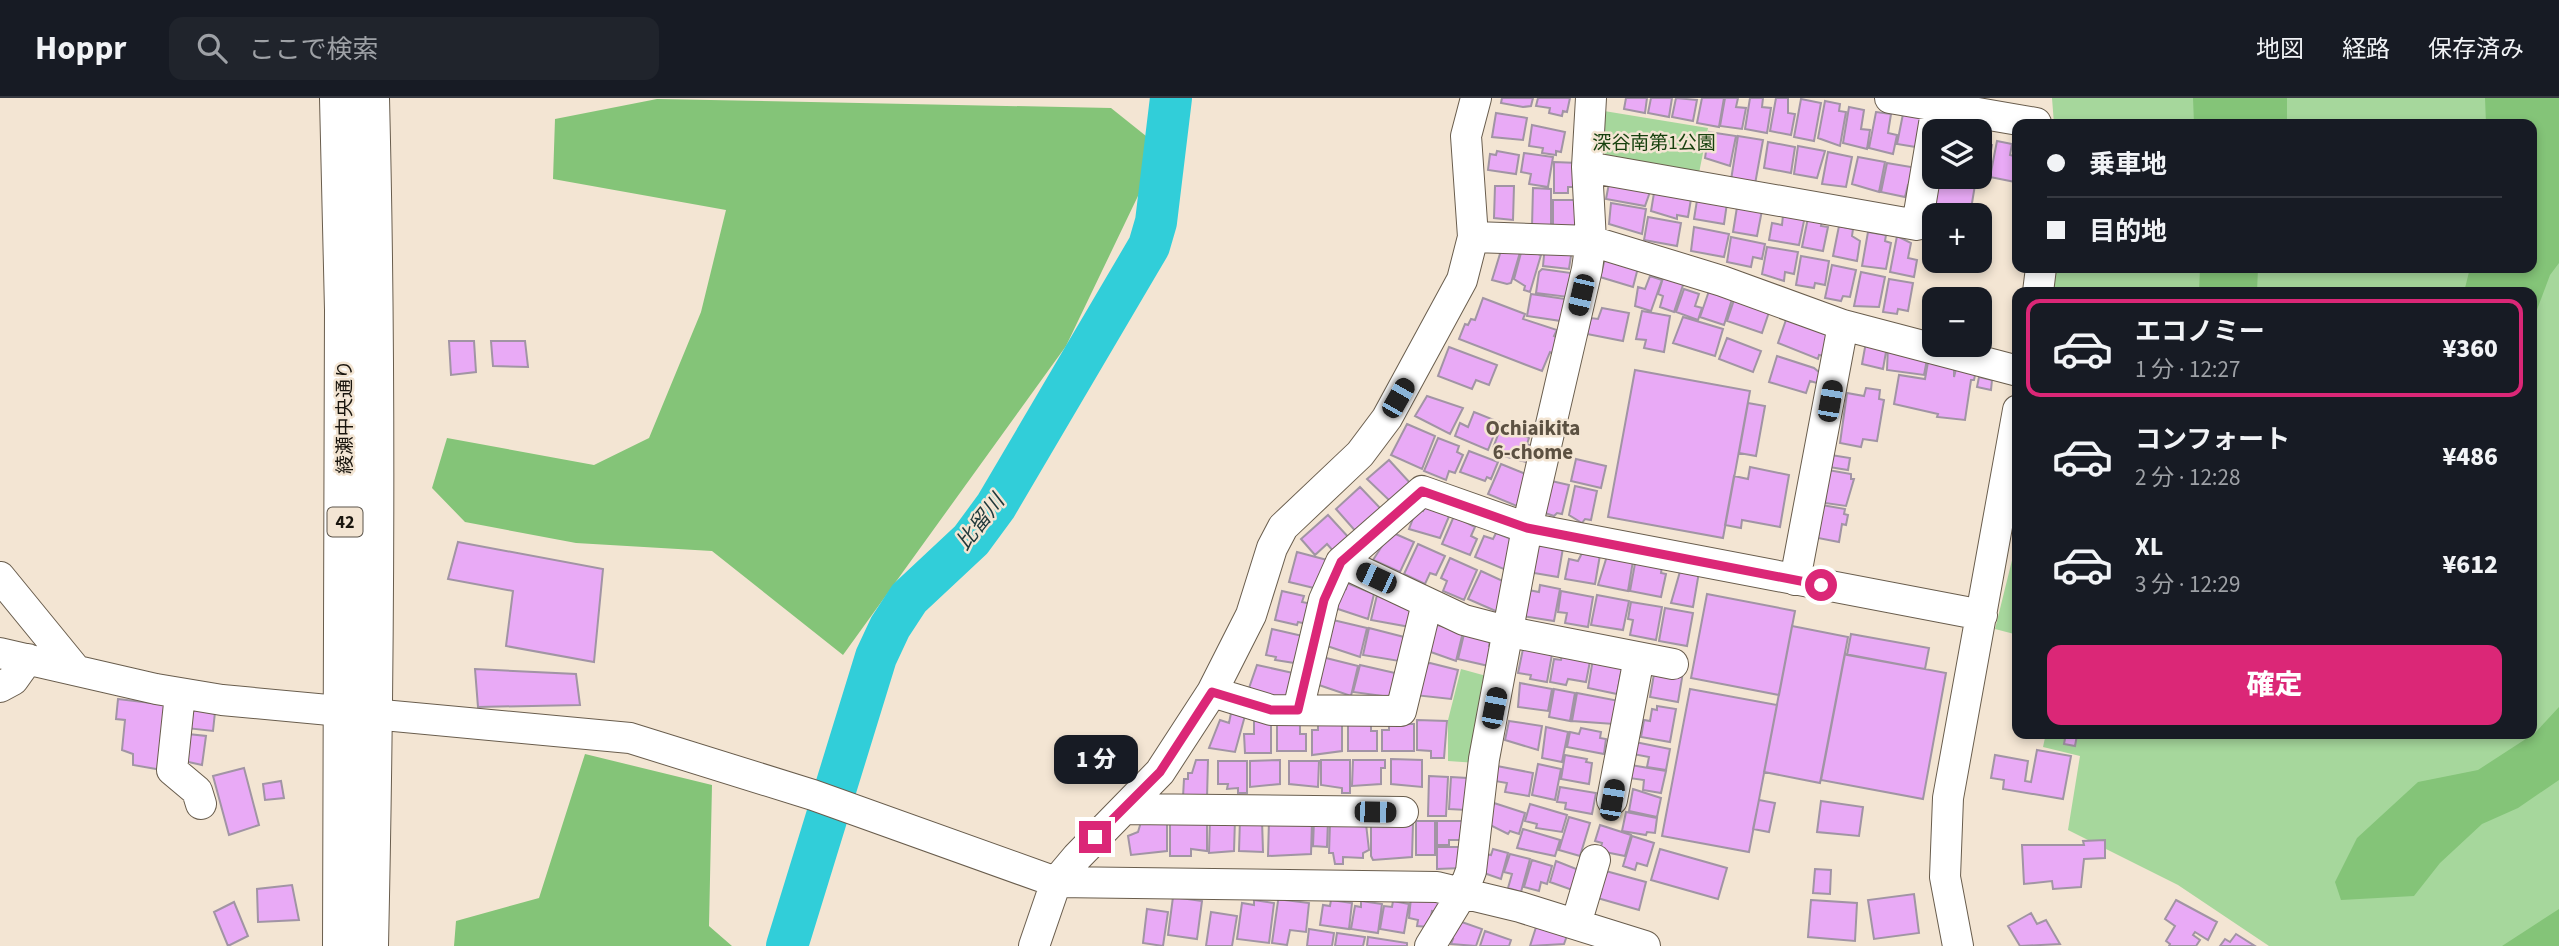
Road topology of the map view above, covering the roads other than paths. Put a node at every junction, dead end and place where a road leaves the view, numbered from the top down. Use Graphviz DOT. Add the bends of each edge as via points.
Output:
graph roads {
  1 [pos="339,98"];
  2 [pos="370,98"];
  3 [pos="1476,98"];
  4 [pos="1591,98"];
  5 [pos="1890,98"];
  6 [pos="2034,98"];
  7 [pos="1937,106"];
  8 [pos="2036,119"];
  9 [pos="2012,120"];
  10 [pos="1587,167"];
  11 [pos="1473,237"];
  12 [pos="1591,241"];
  13 [pos="1843,325"];
  14 [pos="2012,369"];
  15 [pos="2012,444"];
  16 [pos="1527,528"];
  17 [pos="1341,562"];
  18 [pos="0,577"];
  19 [pos="1795,580"];
  20 [pos="1427,603"];
  21 [pos="1982,615"];
  22 [pos="1510,632"];
  23 [pos="14,656"];
  24 [pos="1639,659"];
  25 [pos="1673,664"];
  26 [pos="76,670"];
  27 [pos="0,687"];
  28 [pos="1212,692"];
  29 [pos="180,694"];
  30 [pos="1298,710"];
  31 [pos="360,712"];
  32 [pos="1612,800"];
  33 [pos="201,804"];
  34 [pos="1126,809"];
  35 [pos="1403,812"];
  36 [pos="1595,860"];
  37 [pos="1056,882"];
  38 [pos="1463,892"];
  39 [pos="1576,924"];
  40 [pos="342,946"];
  41 [pos="369,946"];
  42 [pos="1034,946"];
  43 [pos="1430,946"];
  44 [pos="1645,946"];
  45 [pos="1958,946"];
  1 -- 31 [label="main road, 綾瀬中央通り / 42"];
  2 -- 31 [label="main road, 綾瀬中央通り / 42" via="374,288"];
  3 -- 11 [label="street" via="1465,148"];
  4 -- 10 [label="street"];
  5 -- 7 [label="street"];
  6 -- 8 [label="street"];
  7 -- 9 [label="street"];
  7 -- 10 [label="street" via="1917,225"];
  10 -- 12 [label="street"];
  11 -- 12 [label="street"];
  11 -- 28 [label="street" via="1462,280 1387,418 1360,454 1283,527 1251,615"];
  12 -- 13 [label="street"];
  12 -- 16 [label="street"];
  13 -- 14 [label="street"];
  13 -- 19 [label="street"];
  15 -- 21 [label="street"];
  16 -- 17 [label="street" via="1422,491"];
  16 -- 19 [label="street"];
  16 -- 22 [label="street"];
  17 -- 20 [label="street"];
  17 -- 30 [label="street" via="1324,600"];
  18 -- 26 [label="street"];
  19 -- 21 [label="street"];
  20 -- 22 [label="street" via="1464,620"];
  20 -- 30 [label="street" via="1401,711"];
  21 -- 45 [label="street" via="1948,798 1945,877"];
  22 -- 24 [label="street"];
  22 -- 38 [label="street" via="1484,759 1471,871"];
  23 -- 26 [label="street"];
  23 -- 27 [label="street" via="13,680"];
  24 -- 25 [label="street"];
  24 -- 32 [label="street"];
  26 -- 29 [label="street"];
  28 -- 30 [label="street" via="1271,710"];
  28 -- 34 [label="street" via="1160,772"];
  29 -- 31 [label="street"];
  29 -- 33 [label="street" via="172,770 197,791"];
  31 -- 37 [label="street" via="630,738 826,800"];
  31 -- 40 [label="main road, 綾瀬中央通り / 42"];
  31 -- 41 [label="main road, 綾瀬中央通り / 42"];
  34 -- 35 [label="street"];
  34 -- 37 [label="street"];
  36 -- 39 [label="street"];
  37 -- 38 [label="street" via="1426,886"];
  37 -- 42 [label="street"];
  38 -- 39 [label="street"];
  38 -- 43 [label="street"];
  39 -- 44 [label="street"];
}
